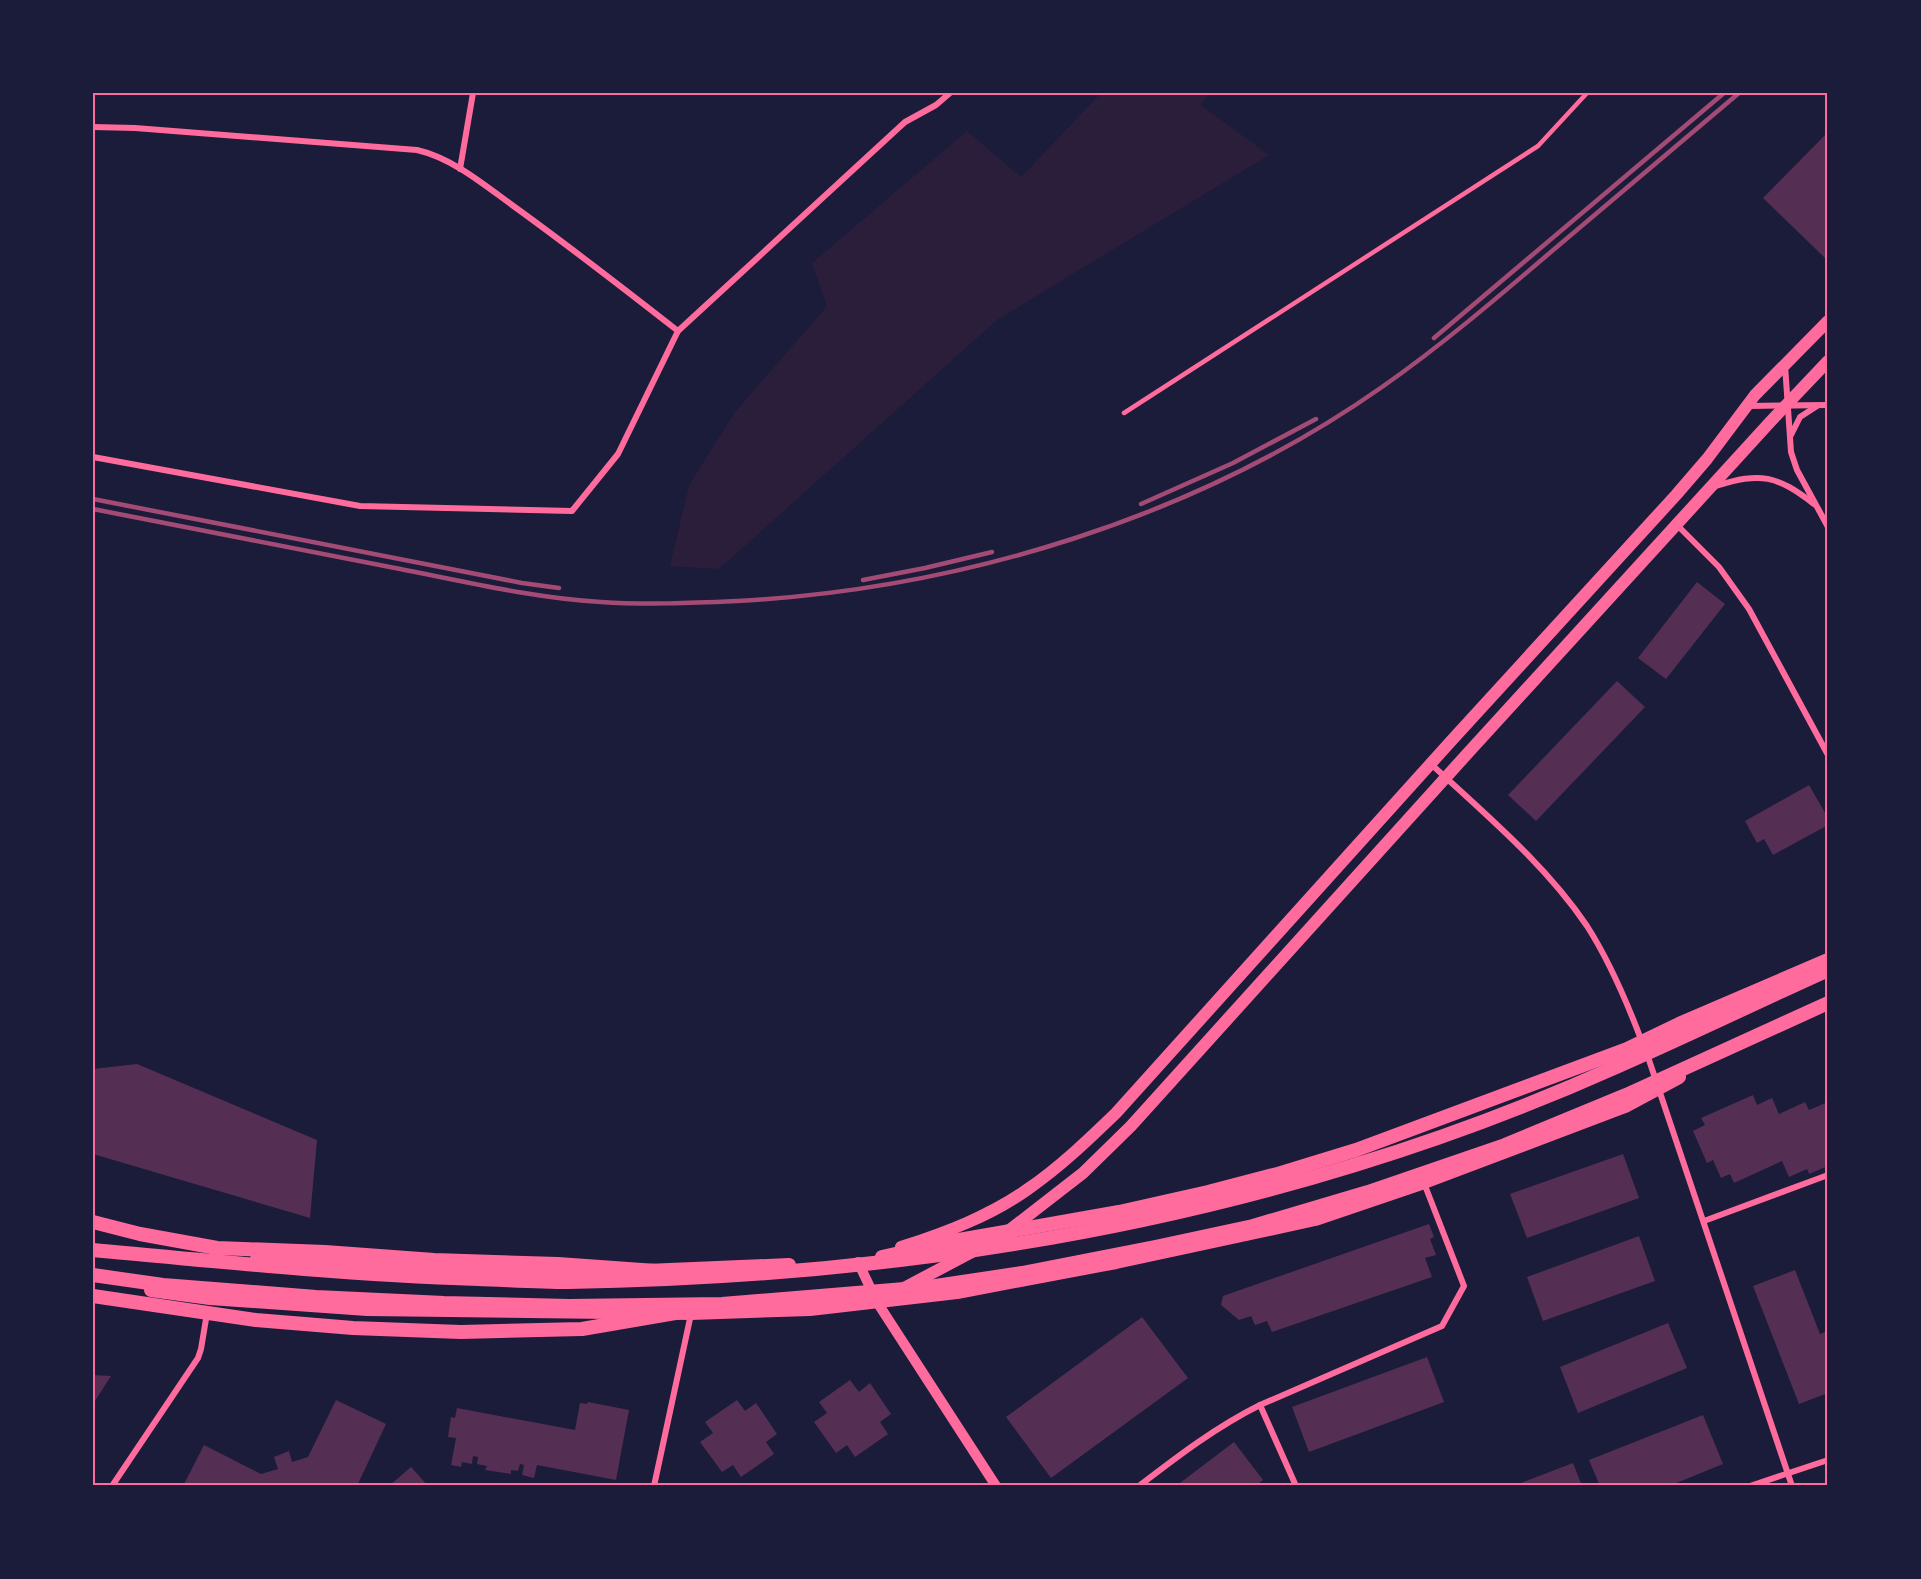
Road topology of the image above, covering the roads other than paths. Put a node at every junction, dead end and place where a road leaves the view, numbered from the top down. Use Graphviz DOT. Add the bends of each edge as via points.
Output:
graph roads {
  1 [pos="473,93"];
  2 [pos="950,93"];
  3 [pos="1587,93"];
  4 [pos="93,127"];
  5 [pos="460,169"];
  6 [pos="1828,321"];
  7 [pos="678,331"];
  8 [pos="1828,361"];
  9 [pos="1785,365"];
  10 [pos="1787,405"];
  11 [pos="1826,405"];
  12 [pos="1745,406"];
  13 [pos="1124,413"];
  14 [pos="1790,443"];
  15 [pos="93,457"];
  16 [pos="1712,487"];
  17 [pos="1817,506"];
  18 [pos="1677,525"];
  19 [pos="1828,527"];
  20 [pos="1828,755"];
  21 [pos="1431,764"];
  22 [pos="1446,778"];
  23 [pos="1828,960"];
  24 [pos="1828,970"];
  25 [pos="1828,1003"];
  26 [pos="1828,1010"];
  27 [pos="1642,1042"];
  28 [pos="1659,1088"];
  29 [pos="1828,1175"];
  30 [pos="1424,1182"];
  31 [pos="1704,1221"];
  32 [pos="93,1222"];
  33 [pos="1006,1232"];
  34 [pos="93,1249"];
  35 [pos="858,1262"];
  36 [pos="93,1275"];
  37 [pos="718,1275"];
  38 [pos="93,1281"];
  39 [pos="93,1296"];
  40 [pos="210,1298"];
  41 [pos="877,1302"];
  42 [pos="722,1304"];
  43 [pos="691,1313"];
  44 [pos="1260,1404"];
  45 [pos="1828,1460"];
  46 [pos="1788,1473"];
  47 [pos="112,1486"];
  48 [pos="654,1486"];
  49 [pos="996,1486"];
  50 [pos="1139,1486"];
  51 [pos="1296,1486"];
  52 [pos="1750,1486"];
  53 [pos="1792,1486"];
  1 -- 5 [label="street"];
  2 -- 7 [label="street" via="905,122"];
  3 -- 13 [label="lane" via="1538,146"];
  4 -- 5 [label="street" via="417,150"];
  5 -- 7 [label="street" via="581,254"];
  6 -- 9 [label="main road"];
  7 -- 15 [label="street" via="618,454 572,512 360,506"];
  8 -- 10 [label="main road"];
  9 -- 10 [label="street"];
  9 -- 12 [label="main road"];
  10 -- 11 [label="street"];
  10 -- 12 [label="street"];
  10 -- 14 [label="street"];
  10 -- 16 [label="main road"];
  11 -- 14 [label="street" via="1800,417"];
  12 -- 21 [label="main road" via="1692,477"];
  14 -- 17 [label="street" via="1797,470"];
  16 -- 17 [label="street" via="1746,477 1766,478"];
  16 -- 18 [label="main road"];
  17 -- 19 [label="street"];
  18 -- 20 [label="street" via="1719,567 1749,609"];
  18 -- 22 [label="main road"];
  21 -- 22 [label="street"];
  21 -- 35 [label="main road" via="1116,1113 1070,1156 1027,1190 986,1214 944,1233"];
  22 -- 27 [label="street" via="1522,849 1573,907 1622,991"];
  22 -- 33 [label="main road" via="1131,1126 1083,1173"];
  23 -- 27 [label="main road"];
  24 -- 37 [label="main road" via="1614,1068 1494,1117 1359,1164 1246,1197 926,1258"];
  25 -- 42 [label="main road" via="1505,1145 1253,1226 1022,1273 929,1287"];
  26 -- 28 [label="main road"];
  27 -- 28 [label="street"];
  27 -- 33 [label="main road" via="1356,1150 1281,1173 1119,1212"];
  28 -- 30 [label="main road" via="1625,1106"];
  28 -- 31 [label="street"];
  29 -- 31 [label="street"];
  30 -- 41 [label="main road" via="1315,1219 1220,1241 1011,1282"];
  30 -- 44 [label="street" via="1464,1286 1442,1326"];
  31 -- 46 [label="street"];
  32 -- 37 [label="main road" via="218,1248"];
  33 -- 35 [label="main road"];
  33 -- 41 [label="main road"];
  34 -- 35 [label="main road" via="585,1274"];
  34 -- 37 [label="main road" via="328,1272 446,1278 566,1282"];
  35 -- 41 [label="street"];
  36 -- 42 [label="main road" via="163,1285 444,1303"];
  38 -- 40 [label="main road"];
  39 -- 42 [label="main road" via="256,1320 461,1332 582,1329"];
  40 -- 43 [label="main road" via="367,1309"];
  40 -- 47 [label="street" via="198,1358"];
  41 -- 43 [label="main road" via="810,1310"];
  41 -- 49 [label="street"];
  43 -- 48 [label="street"];
  44 -- 50 [label="street" via="1206,1435"];
  44 -- 51 [label="street"];
  45 -- 46 [label="street"];
  46 -- 52 [label="street"];
  46 -- 53 [label="street"];
}
